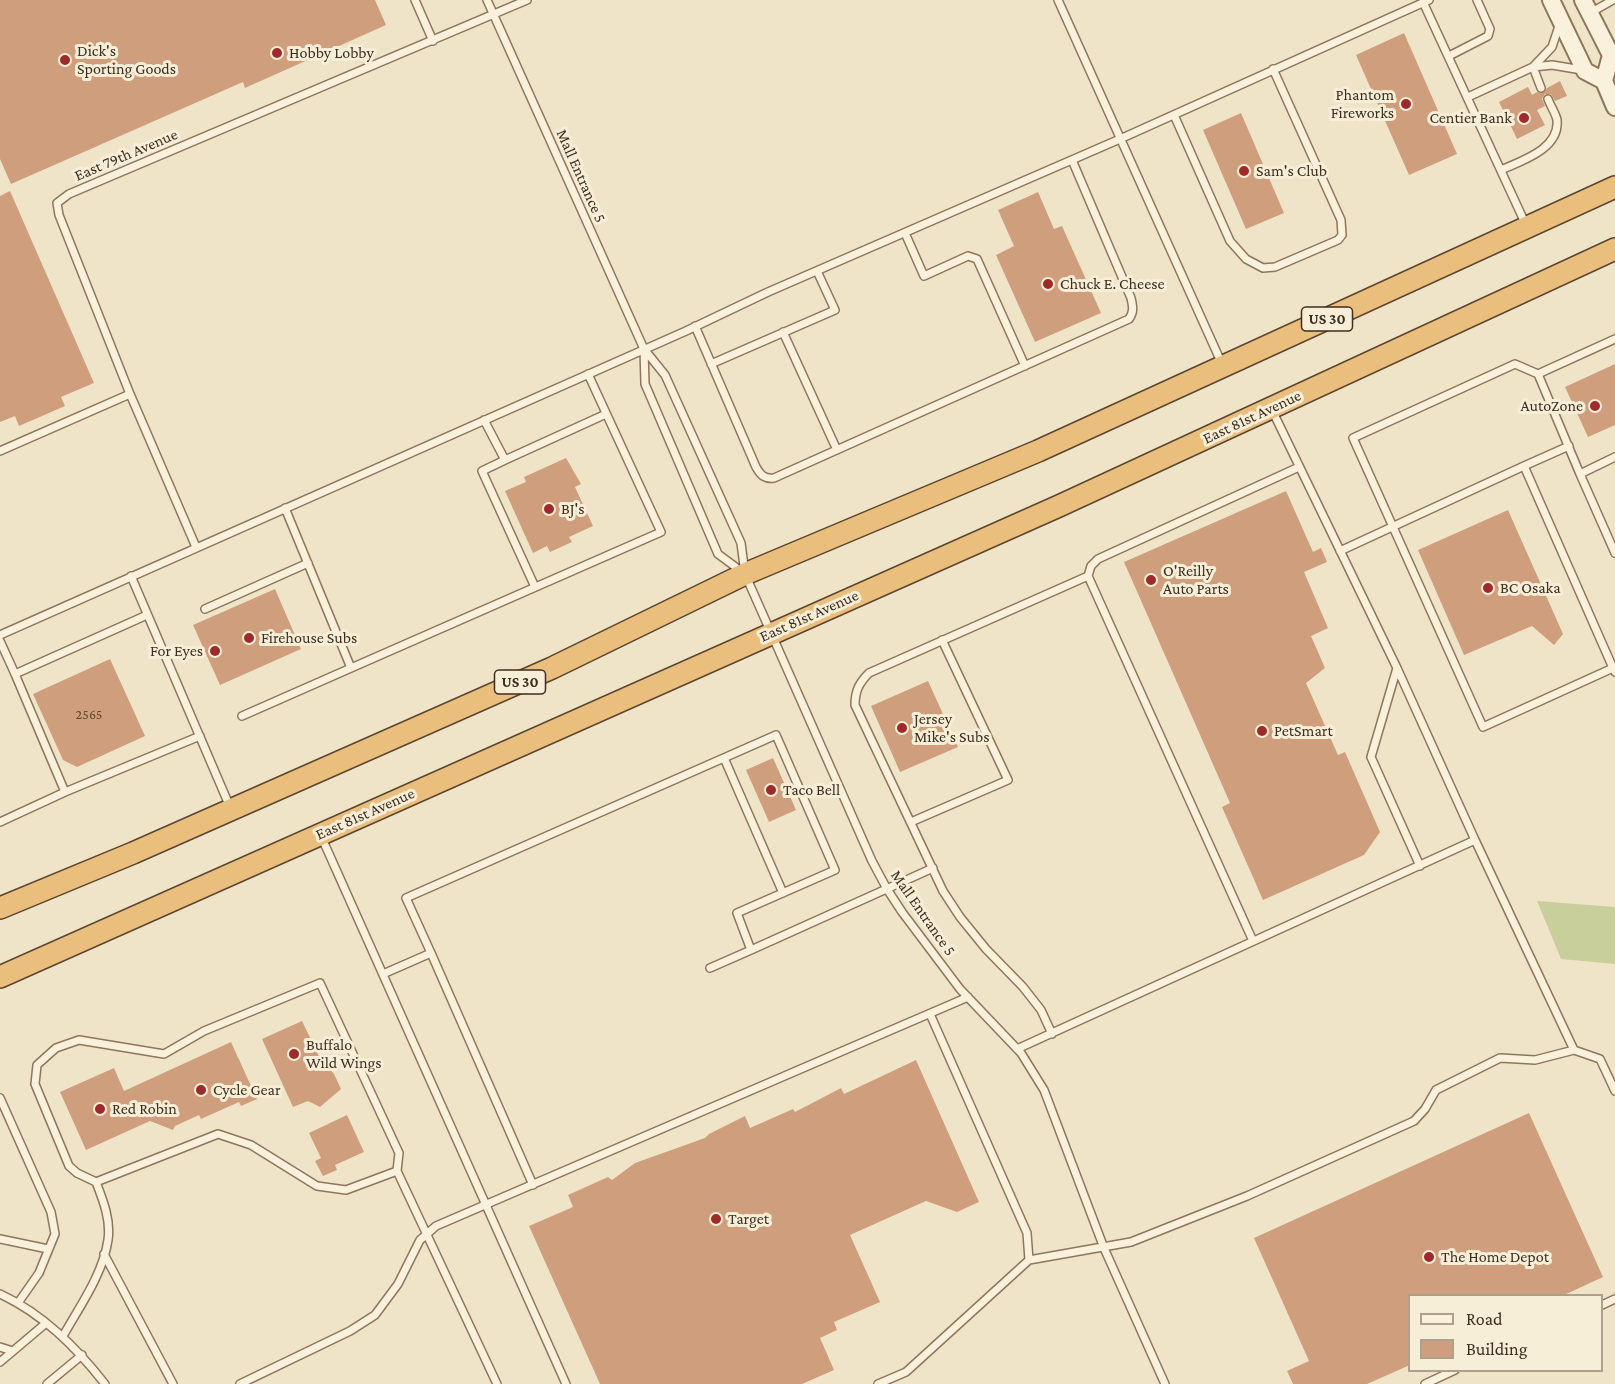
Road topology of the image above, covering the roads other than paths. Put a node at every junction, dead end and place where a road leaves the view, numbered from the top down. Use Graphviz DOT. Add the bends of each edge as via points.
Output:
graph roads {
  1 [pos="416,0"];
  2 [pos="487,0"];
  3 [pos="527,0"];
  4 [pos="1058,0"];
  5 [pos="1477,0"];
  6 [pos="1551,0"];
  7 [pos="1613,0"];
  8 [pos="1426,1"];
  9 [pos="1587,7"];
  10 [pos="494,15"];
  11 [pos="1561,20"];
  12 [pos="433,41"];
  13 [pos="1449,56"];
  14 [pos="1533,67"];
  15 [pos="1273,69"];
  16 [pos="1585,71"];
  17 [pos="1604,81"];
  18 [pos="1542,88"];
  19 [pos="1468,97"];
  20 [pos="1548,99"];
  21 [pos="1615,107"];
  22 [pos="1174,115"];
  23 [pos="1120,139"];
  24 [pos="1072,160"];
  25 [pos="1501,170"];
  26 [pos="1615,187"];
  27 [pos="1527,227"];
  28 [pos="905,233"];
  29 [pos="1615,249"];
  30 [pos="817,271"];
  31 [pos="695,326"];
  32 [pos="783,332"];
  33 [pos="1615,339"];
  34 [pos="644,349"];
  35 [pos="711,363"];
  36 [pos="1024,366"];
  37 [pos="1223,367"];
  38 [pos="588,374"];
  39 [pos="1538,374"];
  40 [pos="130,394"];
  41 [pos="1271,408"];
  42 [pos="606,414"];
  43 [pos="484,420"];
  44 [pos="1569,446"];
  45 [pos="837,450"];
  46 [pos="0,451"];
  47 [pos="1615,457"];
  48 [pos="505,460"];
  49 [pos="1524,466"];
  50 [pos="1299,467"];
  51 [pos="1580,474"];
  52 [pos="285,508"];
  53 [pos="1394,526"];
  54 [pos="196,547"];
  55 [pos="1340,551"];
  56 [pos="1615,553"];
  57 [pos="308,563"];
  58 [pos="746,574"];
  59 [pos="131,576"];
  60 [pos="1088,576"];
  61 [pos="535,587"];
  62 [pos="205,609"];
  63 [pos="147,615"];
  64 [pos="771,632"];
  65 [pos="0,635"];
  66 [pos="942,640"];
  67 [pos="0,641"];
  68 [pos="351,668"];
  69 [pos="1396,668"];
  70 [pos="1614,670"];
  71 [pos="15,674"];
  72 [pos="242,716"];
  73 [pos="200,736"];
  74 [pos="724,758"];
  75 [pos="65,792"];
  76 [pos="231,809"];
  77 [pos="0,822"];
  78 [pos="911,822"];
  79 [pos="320,834"];
  80 [pos="1475,840"];
  81 [pos="1420,866"];
  82 [pos="933,868"];
  83 [pos="887,889"];
  84 [pos="783,893"];
  85 [pos="0,908"];
  86 [pos="1253,941"];
  87 [pos="751,950"];
  88 [pos="431,953"];
  89 [pos="710,968"];
  90 [pos="383,974"];
  91 [pos="0,977"];
  92 [pos="968,997"];
  93 [pos="930,1014"];
  94 [pos="1052,1034"];
  95 [pos="1017,1049"];
  96 [pos="1574,1050"];
  97 [pos="1615,1092"];
  98 [pos="0,1098"];
  99 [pos="397,1171"];
  100 [pos="96,1182"];
  101 [pos="533,1185"];
  102 [pos="486,1205"];
  103 [pos="428,1233"];
  104 [pos="0,1239"];
  105 [pos="1104,1248"];
  106 [pos="48,1250"];
  107 [pos="104,1254"];
  108 [pos="1029,1260"];
  109 [pos="0,1294"];
  110 [pos="18,1303"];
  111 [pos="45,1324"];
  112 [pos="63,1336"];
  113 [pos="0,1347"];
  114 [pos="13,1351"];
  115 [pos="82,1355"];
  116 [pos="0,1362"];
  117 [pos="1453,1372"];
  118 [pos="47,1384"];
  119 [pos="105,1384"];
  120 [pos="173,1384"];
  121 [pos="240,1384"];
  122 [pos="497,1384"];
  123 [pos="566,1384"];
  124 [pos="878,1384"];
  125 [pos="1165,1384"];
  126 [pos="1425,1384"];
  1 -- 12 [label="lane"];
  2 -- 10 [label="lane, Mall Entrance 5"];
  3 -- 10 [label="lane, East 79th Avenue"];
  4 -- 23 [label="lane"];
  5 -- 13 [label="lane" via="1490,28 1488,36"];
  6 -- 11 [label="street"];
  7 -- 9 [label="lane"];
  8 -- 13 [label="lane"];
  8 -- 15 [label="lane"];
  9 -- 17 [label="street" via="1611,55"];
  10 -- 12 [label="lane, East 79th Avenue"];
  10 -- 34 [label="lane, Mall Entrance 5"];
  11 -- 14 [label="lane" via="1552,47"];
  11 -- 16 [label="street"];
  12 -- 40 [label="lane, East 79th Avenue" via="94,183 57,203"];
  13 -- 19 [label="lane"];
  14 -- 16 [label="lane" via="1552,65"];
  14 -- 18 [label="lane"];
  14 -- 19 [label="lane"];
  15 -- 22 [label="lane"];
  15 -- 22 [label="lane" via="1341,220 1342,235 1338,240 1275,267 1263,268 1246,259 1230,241"];
  16 -- 17 [label="street"];
  17 -- 21 [label="street"];
  19 -- 25 [label="lane"];
  20 -- 25 [label="lane" via="1557,120 1554,138 1540,152"];
  22 -- 23 [label="lane"];
  23 -- 24 [label="lane"];
  23 -- 37 [label="lane"];
  24 -- 28 [label="lane"];
  24 -- 36 [label="lane" via="1131,298 1132,314 1129,320"];
  25 -- 27 [label="lane"];
  26 -- 27 [label="highway, US 30"];
  27 -- 37 [label="highway, US 30"];
  28 -- 30 [label="lane"];
  28 -- 36 [label="lane" via="924,276 968,256 977,259"];
  29 -- 41 [label="highway, East 81st Avenue"];
  30 -- 31 [label="lane"];
  30 -- 32 [label="lane" via="835,310"];
  31 -- 34 [label="lane"];
  31 -- 35 [label="lane"];
  32 -- 35 [label="lane"];
  32 -- 45 [label="lane"];
  33 -- 39 [label="lane"];
  34 -- 38 [label="lane"];
  34 -- 58 [label="lane, Mall Entrance 5" via="664,375 741,543"];
  34 -- 58 [label="lane, Mall Entrance 5" via="645,384 718,554"];
  35 -- 45 [label="lane" via="760,474 767,479"];
  36 -- 45 [label="lane"];
  37 -- 58 [label="highway, US 30" via="1038,452"];
  38 -- 42 [label="lane"];
  38 -- 43 [label="lane"];
  39 -- 44 [label="lane"];
  39 -- 53 [label="lane" via="1515,364 1353,438"];
  40 -- 46 [label="lane"];
  40 -- 54 [label="lane"];
  41 -- 50 [label="lane"];
  41 -- 64 [label="highway, East 81st Avenue"];
  42 -- 48 [label="lane"];
  42 -- 61 [label="lane" via="661,532"];
  43 -- 48 [label="lane"];
  43 -- 52 [label="lane"];
  44 -- 49 [label="lane"];
  44 -- 51 [label="lane"];
  47 -- 51 [label="lane"];
  48 -- 61 [label="lane" via="482,471"];
  49 -- 53 [label="lane"];
  49 -- 70 [label="lane"];
  50 -- 55 [label="lane"];
  50 -- 60 [label="lane" via="1098,559 1090,566"];
  51 -- 56 [label="lane"];
  52 -- 54 [label="lane"];
  52 -- 57 [label="lane"];
  53 -- 55 [label="lane"];
  53 -- 70 [label="lane" via="1484,727"];
  54 -- 59 [label="lane"];
  55 -- 69 [label="lane"];
  57 -- 62 [label="lane"];
  57 -- 68 [label="lane"];
  58 -- 64 [label="lane, Mall Entrance 5"];
  58 -- 76 [label="highway, US 30" via="552,668"];
  59 -- 63 [label="lane"];
  59 -- 65 [label="lane"];
  60 -- 66 [label="lane"];
  60 -- 86 [label="lane"];
  61 -- 68 [label="lane"];
  63 -- 71 [label="lane"];
  63 -- 73 [label="lane"];
  64 -- 79 [label="highway, East 81st Avenue"];
  64 -- 83 [label="lane, Mall Entrance 5"];
  66 -- 78 [label="lane" via="869,673 855,693 855,705"];
  66 -- 78 [label="lane" via="1008,780"];
  67 -- 71 [label="lane"];
  68 -- 72 [label="lane"];
  69 -- 80 [label="lane"];
  69 -- 81 [label="lane" via="1371,757"];
  71 -- 75 [label="lane"];
  73 -- 75 [label="lane"];
  73 -- 76 [label="lane"];
  74 -- 84 [label="lane"];
  74 -- 84 [label="lane" via="776,735 835,870"];
  74 -- 88 [label="lane" via="406,898"];
  75 -- 77 [label="lane"];
  76 -- 85 [label="highway, US 30"];
  78 -- 82 [label="lane"];
  79 -- 90 [label="lane"];
  79 -- 91 [label="highway, East 81st Avenue"];
  80 -- 81 [label="lane"];
  80 -- 96 [label="lane"];
  81 -- 86 [label="lane"];
  82 -- 83 [label="lane"];
  82 -- 94 [label="lane" via="960,917 1023,987 1041,1010"];
  83 -- 87 [label="lane"];
  83 -- 92 [label="lane, Mall Entrance 5"];
  84 -- 87 [label="lane" via="737,913"];
  86 -- 94 [label="lane"];
  87 -- 89 [label="lane"];
  88 -- 90 [label="lane"];
  88 -- 101 [label="lane"];
  90 -- 102 [label="lane"];
  92 -- 93 [label="lane"];
  92 -- 95 [label="lane, Mall Entrance 5"];
  93 -- 101 [label="lane"];
  93 -- 108 [label="lane" via="1027,1233"];
  94 -- 95 [label="lane"];
  95 -- 105 [label="lane, Mall Entrance 5" via="1044,1090"];
  96 -- 97 [label="lane" via="1600,1059"];
  96 -- 105 [label="lane" via="1535,1060 1500,1058 1436,1090 1414,1121 1247,1196 1131,1242"];
  98 -- 106 [label="lane" via="51,1212 54,1234"];
  99 -- 100 [label="lane" via="346,1190 318,1186 251,1145 218,1134"];
  99 -- 100 [label="lane" via="399,1153 320,983 204,1031 164,1054 79,1040 56,1048 37,1065 35,1084 69,1166"];
  99 -- 103 [label="lane"];
  100 -- 107 [label="lane" via="106,1207 108,1239"];
  101 -- 102 [label="lane"];
  102 -- 103 [label="lane"];
  102 -- 123 [label="lane"];
  103 -- 121 [label="lane" via="375,1315"];
  103 -- 122 [label="lane"];
  104 -- 106 [label="lane"];
  105 -- 108 [label="lane"];
  105 -- 125 [label="lane, Mall Entrance 5"];
  106 -- 110 [label="lane" via="39,1273"];
  107 -- 112 [label="lane" via="97,1276"];
  107 -- 120 [label="lane"];
  108 -- 124 [label="lane" via="906,1372"];
  109 -- 110 [label="lane"];
  110 -- 111 [label="lane"];
  111 -- 112 [label="lane"];
  111 -- 114 [label="lane"];
  112 -- 115 [label="lane"];
  113 -- 114 [label="lane"];
  114 -- 116 [label="lane"];
  115 -- 118 [label="lane"];
  115 -- 119 [label="lane"];
  117 -- 126 [label="lane"];
}
